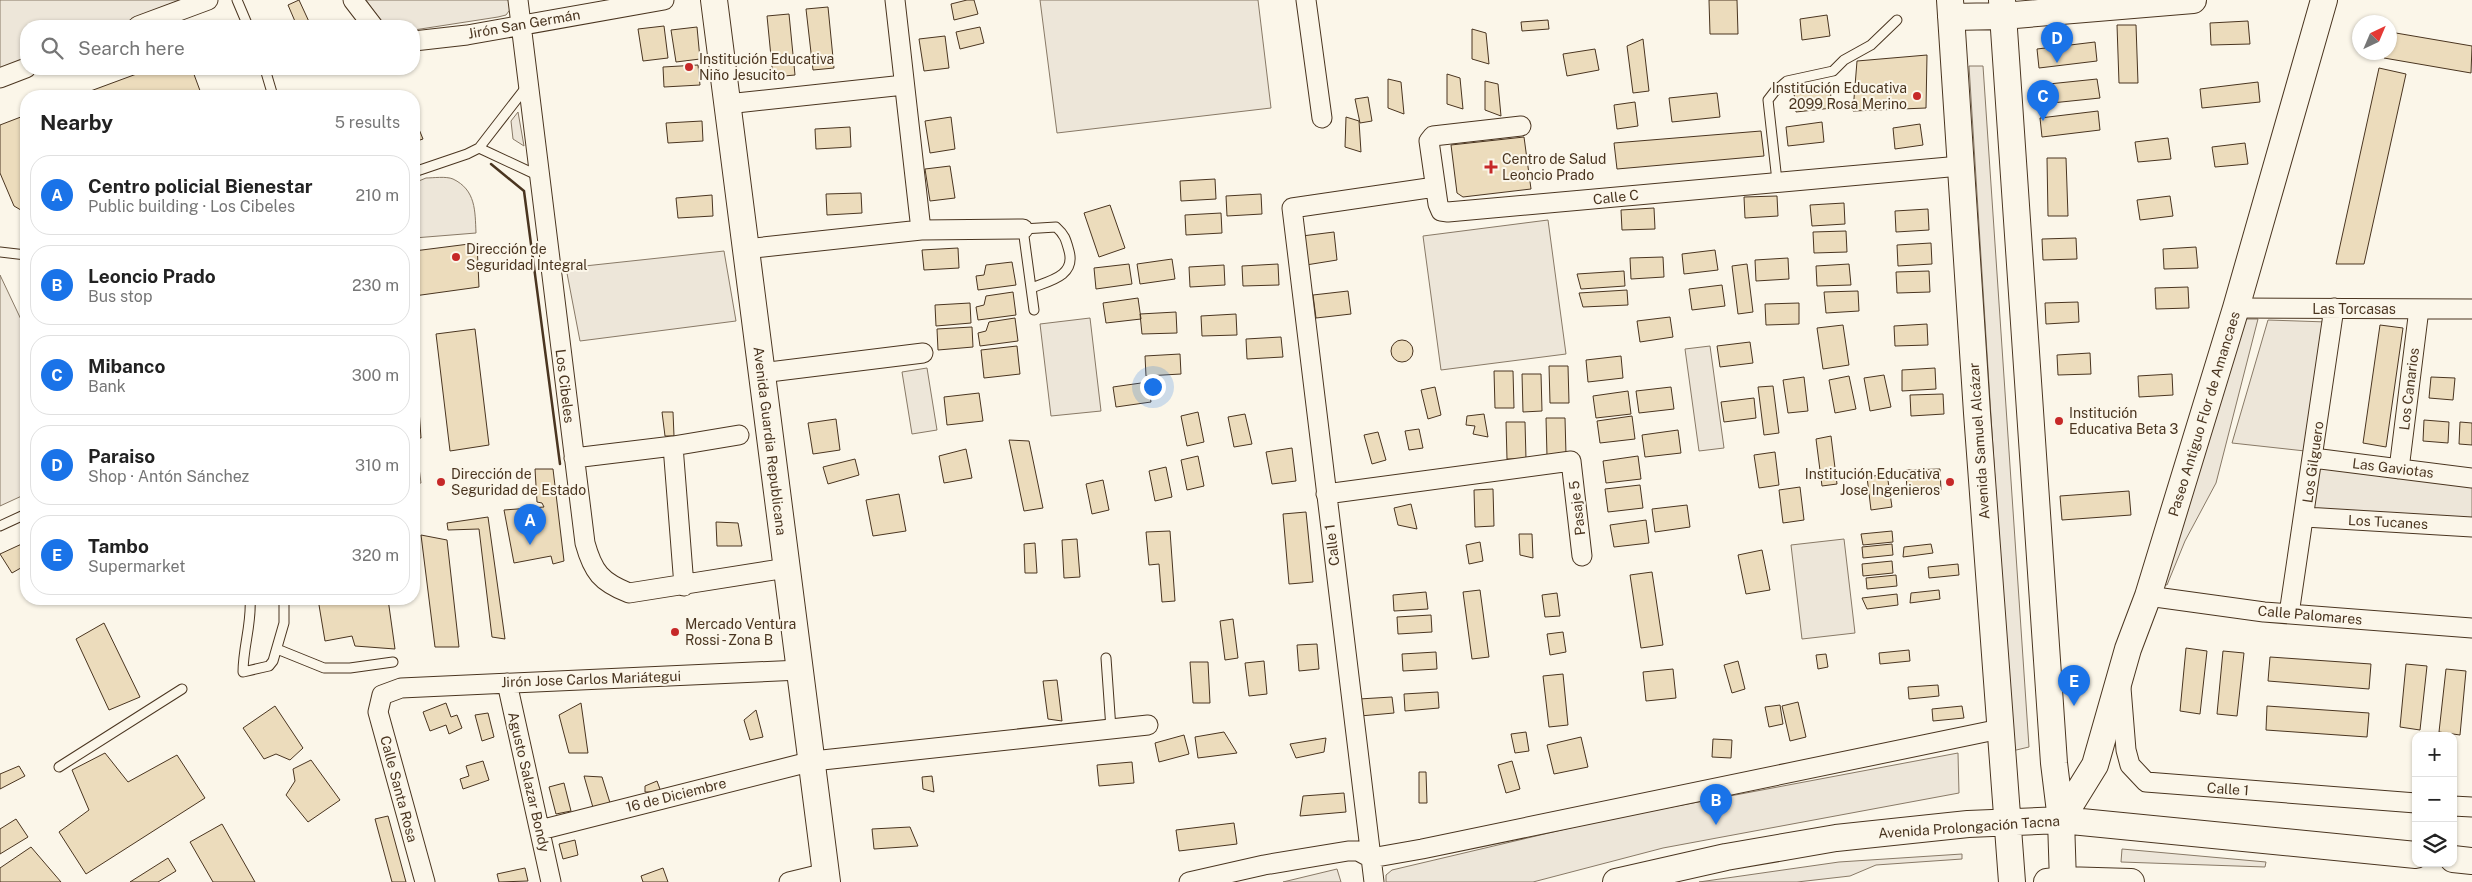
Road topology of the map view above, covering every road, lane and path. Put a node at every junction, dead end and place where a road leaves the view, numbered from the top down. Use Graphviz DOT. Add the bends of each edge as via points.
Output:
graph roads {
  1 [pos="237,0"];
  2 [pos="353,0"];
  3 [pos="518,0"];
  4 [pos="664,0"];
  5 [pos="714,0"];
  6 [pos="895,0"];
  7 [pos="1306,0"];
  8 [pos="2193,0"];
  9 [pos="2324,0"];
  10 [pos="202,1"];
  11 [pos="2002,8"];
  12 [pos="1950,9"];
  13 [pos="153,20"];
  14 [pos="245,20"];
  15 [pos="368,20"];
  16 [pos="1897,20"];
  17 [pos="521,24"];
  18 [pos="420,40"];
  19 [pos="20,70"];
  20 [pos="266,75"];
  21 [pos="0,78"];
  22 [pos="528,85"];
  23 [pos="904,85"];
  24 [pos="271,90"];
  25 [pos="727,104"];
  26 [pos="1322,118"];
  27 [pos="1520,126"];
  28 [pos="479,148"];
  29 [pos="1960,166"];
  30 [pos="420,170"];
  31 [pos="539,176"];
  32 [pos="1777,181"];
  33 [pos="1435,187"];
  34 [pos="1023,229"];
  35 [pos="921,230"];
  36 [pos="745,249"];
  37 [pos="0,252"];
  38 [pos="20,254"];
  39 [pos="1031,288"];
  40 [pos="2236,308"];
  41 [pos="2334,308"];
  42 [pos="2419,309"];
  43 [pos="2472,309"];
  44 [pos="1034,310"];
  45 [pos="923,353"];
  46 [pos="761,373"];
  47 [pos="739,435"];
  48 [pos="673,446"];
  49 [pos="574,458"];
  50 [pos="2313,458"];
  51 [pos="2399,469"];
  52 [pos="2472,478"];
  53 [pos="1326,494"];
  54 [pos="20,517"];
  55 [pos="2305,517"];
  56 [pos="0,526"];
  57 [pos="2472,528"];
  58 [pos="1582,556"];
  59 [pos="787,568"];
  60 [pos="684,586"];
  61 [pos="2148,596"];
  62 [pos="251,605"];
  63 [pos="284,605"];
  64 [pos="2289,614"];
  65 [pos="2472,628"];
  66 [pos="277,649"];
  67 [pos="1106,658"];
  68 [pos="393,662"];
  69 [pos="800,670"];
  70 [pos="507,683"];
  71 [pos="2120,683"];
  72 [pos="182,689"];
  73 [pos="382,695"];
  74 [pos="1148,725"];
  75 [pos="1111,729"];
  76 [pos="2000,729"];
  77 [pos="812,761"];
  78 [pos="59,767"];
  79 [pos="2412,803"];
  80 [pos="2457,806"];
  81 [pos="2472,807"];
  82 [pos="2061,820"];
  83 [pos="2007,822"];
  84 [pos="540,830"];
  85 [pos="2412,855"];
  86 [pos="1371,858"];
  87 [pos="2457,859"];
  88 [pos="2472,861"];
  89 [pos="826,878"];
  90 [pos="1229,878"];
  91 [pos="2058,881"];
  92 [pos="425,882"];
  93 [pos="551,882"];
  94 [pos="789,882"];
  95 [pos="1189,882"];
  96 [pos="1374,882"];
  97 [pos="1616,882"];
  98 [pos="2012,882"];
  99 [pos="2131,882"];
  1 -- 14 [label="lane"];
  2 -- 15 [label="street"];
  3 -- 17 [label="street, Los Cibeles"];
  4 -- 17 [label="street, Jirón San Germán"];
  5 -- 25 [label="main road, Avenida Guardia Republicana"];
  6 -- 23 [label="street"];
  7 -- 26 [label="street"];
  8 -- 11 [label="main road"];
  9 -- 40 [label="main road, Paseo Antiguo Flor de Amancaes"];
  10 -- 13 [label="street"];
  11 -- 12 [label="main road"];
  11 -- 82 [label="main road" via="2054,763"];
  12 -- 29 [label="main road, Avenida Samuel Alcázar"];
  16 -- 32 [label="lane" via="1871,45 1844,60 1833,71 1787,81 1774,91 1768,100"];
  17 -- 18 [label="street, Jirón San Germán"];
  17 -- 22 [label="street, Los Cibeles"];
  19 -- 21 [label="street"];
  20 -- 24 [label="lane"];
  22 -- 28 [label="lane"];
  22 -- 31 [label="street, Los Cibeles"];
  23 -- 25 [label="street"];
  23 -- 35 [label="street"];
  25 -- 36 [label="main road, Avenida Guardia Republicana"];
  27 -- 33 [label="street, Calle C" via="1433,136 1429,141"];
  28 -- 30 [label="lane"];
  28 -- 31 [label="lane"];
  29 -- 32 [label="street, Calle C"];
  29 -- 76 [label="main road, Avenida Samuel Alcázar"];
  31 -- 49 [label="street, Los Cibeles"];
  32 -- 33 [label="street, Calle C" via="1448,212 1442,211 1438,204"];
  33 -- 53 [label="street, Calle 1" via="1292,208"];
  34 -- 35 [label="street"];
  34 -- 39 [label="lane"];
  34 -- 39 [label="lane" via="1056,227 1065,235 1071,259 1069,269 1061,276"];
  35 -- 36 [label="street"];
  36 -- 46 [label="main road, Avenida Guardia Republicana"];
  37 -- 38 [label="lane"];
  39 -- 44 [label="lane"];
  40 -- 41 [label="street, Las Torcasas"];
  40 -- 61 [label="main road, Paseo Antiguo Flor de Amancaes"];
  41 -- 42 [label="street, Las Torcasas"];
  41 -- 50 [label="street, Los Gilguero"];
  42 -- 43 [label="street, Las Torcasas"];
  42 -- 51 [label="street, Los Canarios"];
  45 -- 46 [label="street"];
  46 -- 59 [label="main road, Avenida Guardia Republicana"];
  47 -- 48 [label="street"];
  48 -- 49 [label="street"];
  48 -- 60 [label="street"];
  49 -- 60 [label="street, Los Cibeles" via="590,562 608,584 629,593"];
  50 -- 51 [label="street, Las Gaviotas"];
  50 -- 55 [label="street, Los Gilguero"];
  51 -- 52 [label="street, Las Gaviotas"];
  53 -- 58 [label="street, Pasaje 5" via="1571,461"];
  53 -- 86 [label="street, Calle 1"];
  54 -- 56 [label="lane"];
  55 -- 57 [label="street, Los Tucanes"];
  55 -- 64 [label="street, Los Gilguero"];
  59 -- 60 [label="street, Los Cibeles"];
  59 -- 69 [label="main road, Avenida Guardia Republicana"];
  61 -- 64 [label="street, Calle Palomares"];
  61 -- 71 [label="main road, Paseo Antiguo Flor de Amancaes"];
  62 -- 66 [label="lane" via="243,672 269,666"];
  63 -- 66 [label="lane" via="284,623"];
  64 -- 65 [label="street, Calle Palomares"];
  66 -- 68 [label="lane" via="324,668"];
  67 -- 75 [label="lane"];
  69 -- 70 [label="street, Jirón Jose Carlos Mariátegui"];
  69 -- 77 [label="main road, Avenida Guardia Republicana"];
  70 -- 73 [label="street, Jirón Jose Carlos Mariátegui" via="401,688"];
  70 -- 84 [label="street, Agusto Salazar Bondy"];
  71 -- 79 [label="street, Calle 1" via="2128,758 2130,765 2146,782"];
  71 -- 82 [label="main road, Paseo Antiguo Flor de Amancaes" via="2095,765"];
  72 -- 78 [label="lane"];
  73 -- 92 [label="street, Calle Santa Rosa" via="378,712"];
  74 -- 75 [label="street, 16 de Diciembre"];
  75 -- 77 [label="street, 16 de Diciembre"];
  76 -- 83 [label="main road, Avenida Samuel Alcázar"];
  76 -- 86 [label="street"];
  77 -- 84 [label="street, 16 de Diciembre"];
  77 -- 89 [label="main road, Avenida Guardia Republicana"];
  80 -- 81 [label="street"];
  82 -- 83 [label="main road, Avenida Prolongación Tacna"];
  82 -- 85 [label="main road, Avenida Prolongación Tacna"];
  82 -- 91 [label="main road"];
  83 -- 97 [label="main road, Avenida Prolongación Tacna" via="1836,838 1726,856"];
  83 -- 98 [label="main road, Avenida Samuel Alcázar"];
  84 -- 93 [label="street, Agusto Salazar Bondy"];
  86 -- 90 [label="street" via="1358,851 1348,851"];
  86 -- 96 [label="street, Calle 1"];
  87 -- 88 [label="main road"];
  89 -- 94 [label="street"];
  90 -- 95 [label="street"];
  91 -- 99 [label="main road"];
}
